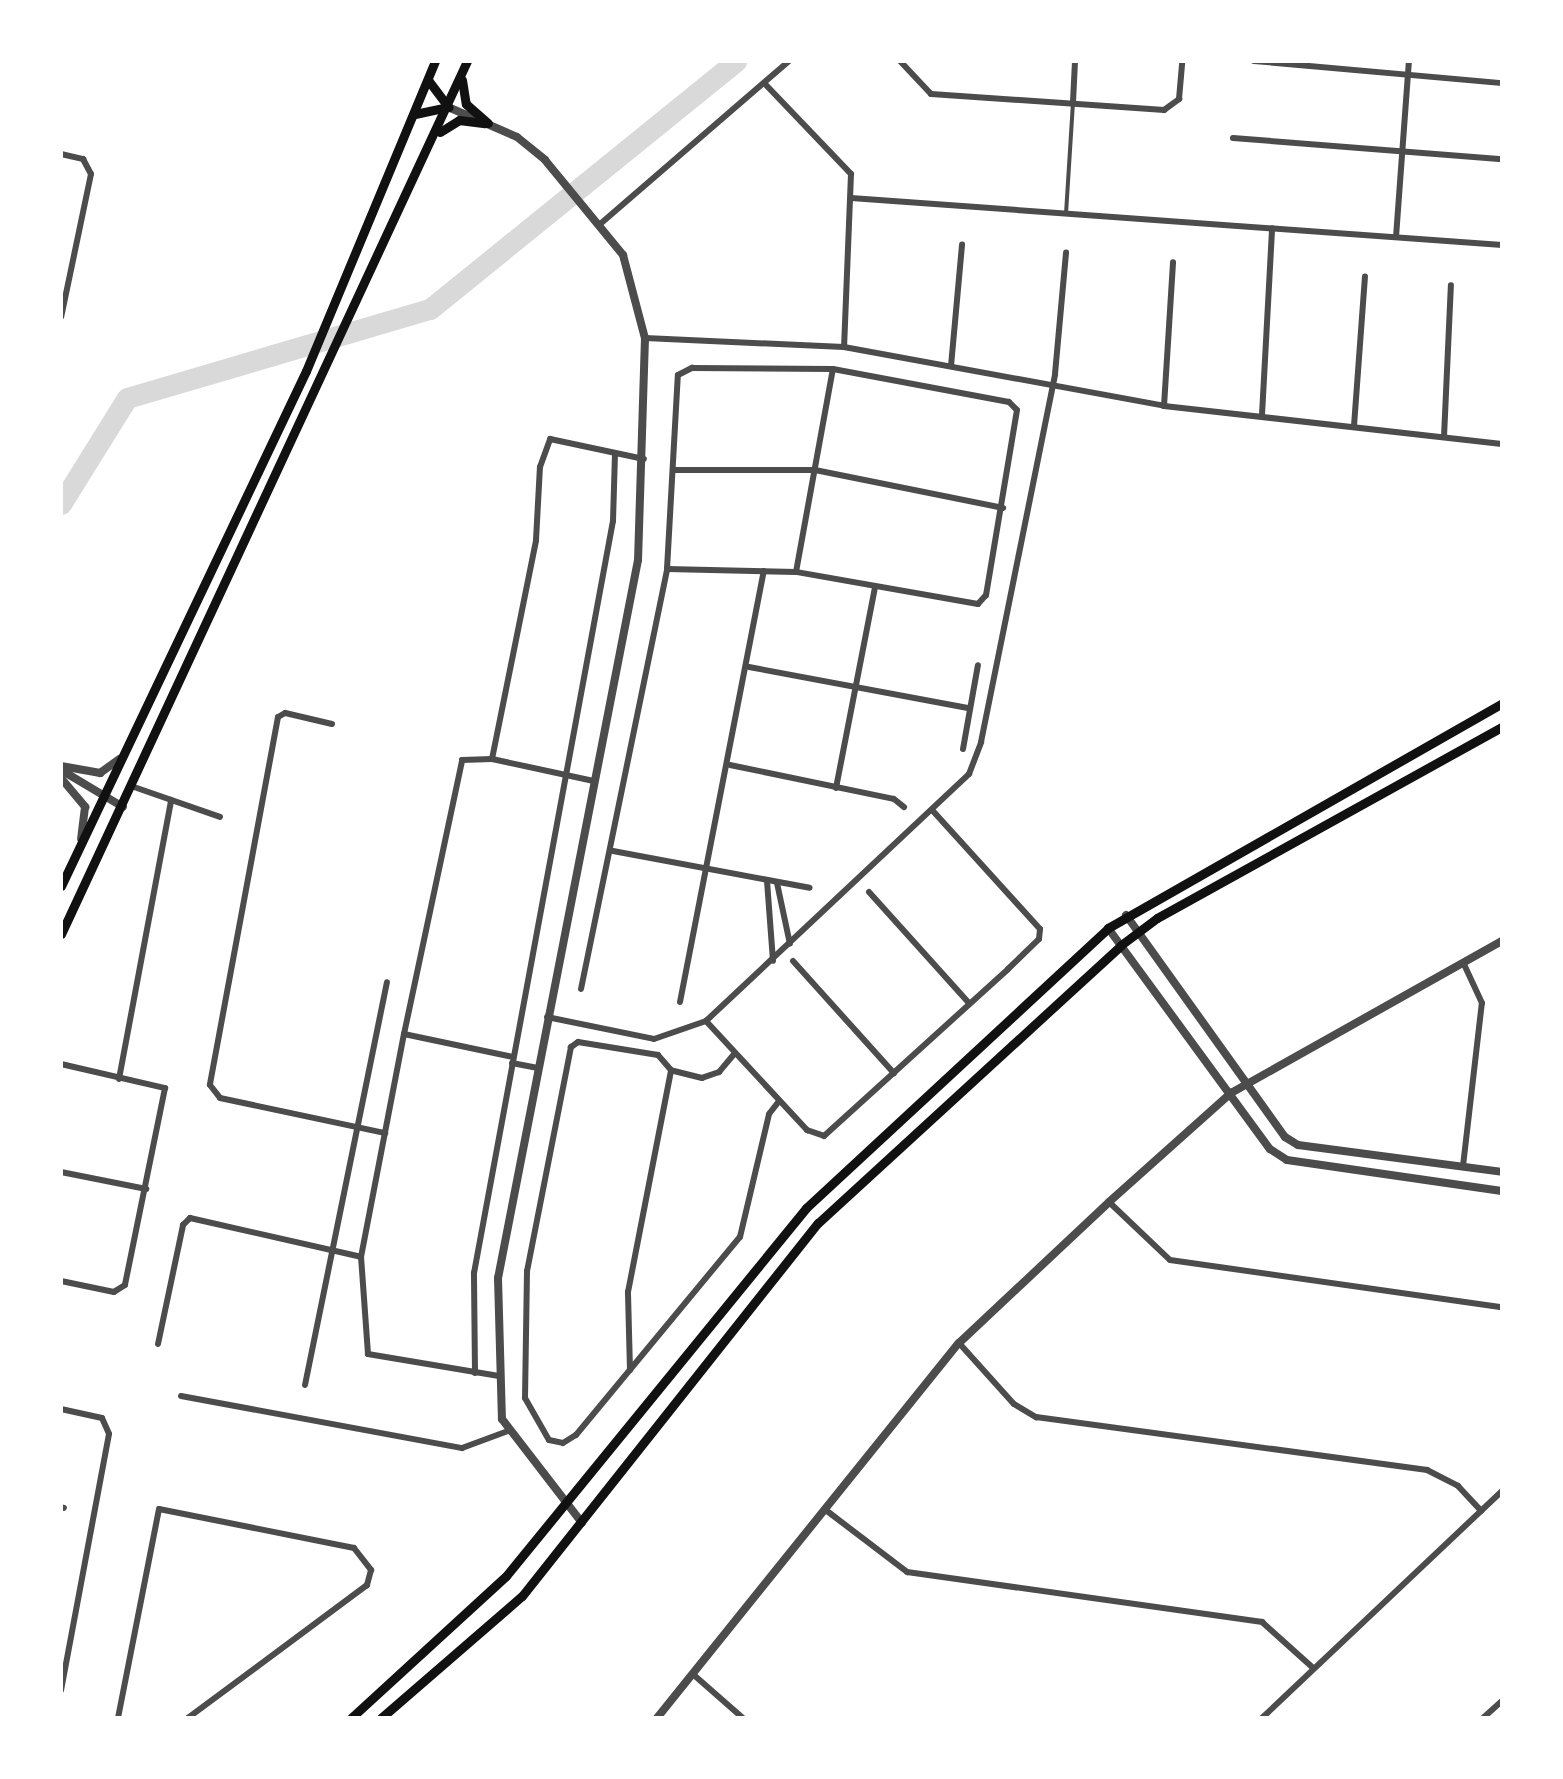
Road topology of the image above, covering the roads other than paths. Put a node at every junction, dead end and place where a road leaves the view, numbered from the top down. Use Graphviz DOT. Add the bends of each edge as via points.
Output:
graph roads {
  1 [pos="435,61"];
  2 [pos="467,61"];
  3 [pos="789,61"];
  4 [pos="900,61"];
  5 [pos="1075,61"];
  6 [pos="1182,61"];
  7 [pos="1254,61"];
  8 [pos="1409,61"];
  9 [pos="463,72"];
  10 [pos="1408,74"];
  11 [pos="428,80"];
  12 [pos="1502,83"];
  13 [pos="765,85"];
  14 [pos="1073,102"];
  15 [pos="448,107"];
  16 [pos="415,114"];
  17 [pos="488,123"];
  18 [pos="434,138"];
  19 [pos="1233,138"];
  20 [pos="1402,152"];
  21 [pos="65,155"];
  22 [pos="1502,159"];
  23 [pos="851,198"];
  24 [pos="1066,214"];
  25 [pos="598,225"];
  26 [pos="1272,228"];
  27 [pos="1396,237"];
  28 [pos="962,244"];
  29 [pos="1502,245"];
  30 [pos="1066,251"];
  31 [pos="1173,261"];
  32 [pos="1365,276"];
  33 [pos="1451,285"];
  34 [pos="61,317"];
  35 [pos="645,338"];
  36 [pos="844,347"];
  37 [pos="951,366"];
  38 [pos="833,369"];
  39 [pos="1052,387"];
  40 [pos="1164,406"];
  41 [pos="1262,415"];
  42 [pos="1354,426"];
  43 [pos="1444,437"];
  44 [pos="1502,444"];
  45 [pos="615,453"];
  46 [pos="644,459"];
  47 [pos="673,470"];
  48 [pos="815,470"];
  49 [pos="1003,508"];
  50 [pos="667,569"];
  51 [pos="764,571"];
  52 [pos="796,572"];
  53 [pos="875,588"];
  54 [pos="978,665"];
  55 [pos="749,667"];
  56 [pos="855,689"];
  57 [pos="1502,703"];
  58 [pos="969,708"];
  59 [pos="332,724"];
  60 [pos="1502,727"];
  61 [pos="131,744"];
  62 [pos="963,749"];
  63 [pos="492,759"];
  64 [pos="730,765"];
  65 [pos="61,768"];
  66 [pos="566,775"];
  67 [pos="61,778"];
  68 [pos="594,782"];
  69 [pos="134,787"];
  70 [pos="836,789"];
  71 [pos="105,797"];
  72 [pos="171,800"];
  73 [pos="123,807"];
  74 [pos="904,807"];
  75 [pos="933,811"];
  76 [pos="220,817"];
  77 [pos="80,846"];
  78 [pos="613,851"];
  79 [pos="709,867"];
  80 [pos="767,881"];
  81 [pos="777,883"];
  82 [pos="61,886"];
  83 [pos="810,888"];
  84 [pos="869,892"];
  85 [pos="1126,915"];
  86 [pos="1108,928"];
  87 [pos="1138,932"];
  88 [pos="61,934"];
  89 [pos="1502,941"];
  90 [pos="790,944"];
  91 [pos="1121,945"];
  92 [pos="773,961"];
  93 [pos="793,961"];
  94 [pos="1463,962"];
  95 [pos="387,982"];
  96 [pos="581,989"];
  97 [pos="680,1002"];
  98 [pos="969,1003"];
  99 [pos="547,1017"];
  100 [pos="706,1021"];
  101 [pos="404,1034"];
  102 [pos="736,1053"];
  103 [pos="513,1060"];
  104 [pos="61,1064"];
  105 [pos="537,1068"];
  106 [pos="671,1070"];
  107 [pos="894,1073"];
  108 [pos="118,1079"];
  109 [pos="1247,1084"];
  110 [pos="1231,1093"];
  111 [pos="779,1101"];
  112 [pos="358,1129"];
  113 [pos="385,1133"];
  114 [pos="1463,1166"];
  115 [pos="61,1172"];
  116 [pos="1502,1172"];
  117 [pos="146,1189"];
  118 [pos="1502,1191"];
  119 [pos="1109,1202"];
  120 [pos="332,1251"];
  121 [pos="361,1257"];
  122 [pos="61,1280"];
  123 [pos="1502,1307"];
  124 [pos="959,1343"];
  125 [pos="158,1345"];
  126 [pos="630,1370"];
  127 [pos="475,1373"];
  128 [pos="499,1376"];
  129 [pos="305,1385"];
  130 [pos="181,1396"];
  131 [pos="61,1409"];
  132 [pos="508,1432"];
  133 [pos="1502,1490"];
  134 [pos="566,1507"];
  135 [pos="827,1511"];
  136 [pos="1480,1511"];
  137 [pos="582,1523"];
  138 [pos="1312,1667"];
  139 [pos="695,1676"];
  140 [pos="61,1691"];
  141 [pos="1502,1701"];
  142 [pos="118,1718"];
  143 [pos="188,1718"];
  144 [pos="351,1718"];
  145 [pos="381,1718"];
  146 [pos="657,1718"];
  147 [pos="743,1718"];
  148 [pos="1262,1718"];
  149 [pos="1483,1718"];
  1 -- 11 [label="main road"];
  2 -- 9 [label="main road"];
  3 -- 13 [label="street"];
  4 -- 14 [label="street" via="931,94"];
  5 -- 14 [label="street"];
  6 -- 14 [label="street" via="1174,107"];
  7 -- 10 [label="street"];
  8 -- 10 [label="street"];
  9 -- 15 [label="main road"];
  9 -- 17 [label="main road" via="466,104"];
  10 -- 12 [label="street"];
  10 -- 20 [label="street"];
  11 -- 15 [label="main road"];
  11 -- 16 [label="main road"];
  13 -- 23 [label="street" via="846,166"];
  13 -- 25 [label="street"];
  14 -- 24 [label="lane"];
  15 -- 16 [label="main road"];
  15 -- 17 [label="street"];
  15 -- 18 [label="main road"];
  16 -- 61 [label="main road" via="306,371"];
  17 -- 18 [label="main road" via="454,121"];
  17 -- 25 [label="street" via="545,160"];
  18 -- 69 [label="main road" via="352,305"];
  19 -- 20 [label="street"];
  20 -- 22 [label="street"];
  20 -- 27 [label="street"];
  21 -- 34 [label="street" via="87,161 91,174"];
  23 -- 24 [label="street"];
  23 -- 36 [label="street"];
  24 -- 26 [label="street"];
  25 -- 35 [label="street" via="626,264"];
  26 -- 27 [label="street"];
  26 -- 41 [label="street"];
  27 -- 29 [label="street"];
  28 -- 37 [label="street"];
  30 -- 39 [label="street"];
  31 -- 40 [label="street"];
  32 -- 42 [label="street"];
  33 -- 43 [label="street"];
  35 -- 36 [label="street"];
  35 -- 46 [label="street"];
  36 -- 37 [label="street"];
  37 -- 39 [label="street"];
  38 -- 47 [label="street" via="681,372 674,384"];
  38 -- 48 [label="street"];
  38 -- 49 [label="street" via="1012,404 1020,422"];
  39 -- 40 [label="street"];
  39 -- 75 [label="street" via="977,758"];
  40 -- 41 [label="street"];
  41 -- 42 [label="street"];
  42 -- 43 [label="street"];
  43 -- 44 [label="street"];
  45 -- 46 [label="street"];
  45 -- 63 [label="street" via="550,439 540,467 536,540"];
  45 -- 66 [label="street" via="613,521"];
  46 -- 68 [label="street" via="639,552"];
  47 -- 48 [label="street"];
  47 -- 50 [label="street"];
  48 -- 49 [label="street"];
  48 -- 52 [label="street"];
  49 -- 53 [label="street" via="984,598 971,604"];
  50 -- 51 [label="street"];
  50 -- 78 [label="street"];
  51 -- 52 [label="street"];
  51 -- 55 [label="street"];
  52 -- 53 [label="street"];
  53 -- 56 [label="street"];
  54 -- 58 [label="street"];
  55 -- 56 [label="street"];
  55 -- 64 [label="street"];
  56 -- 58 [label="street"];
  56 -- 70 [label="street"];
  57 -- 85 [label="main road"];
  58 -- 62 [label="street"];
  59 -- 112 [label="street" via="285,713 278,718 210,1085 220,1098"];
  60 -- 87 [label="main road"];
  61 -- 65 [label="street" via="104,771"];
  61 -- 71 [label="main road"];
  63 -- 66 [label="street"];
  63 -- 101 [label="street" via="467,757 460,765"];
  64 -- 70 [label="street"];
  64 -- 79 [label="street"];
  65 -- 71 [label="street"];
  66 -- 68 [label="street"];
  66 -- 103 [label="street"];
  67 -- 77 [label="street" via="85,807"];
  68 -- 99 [label="street"];
  69 -- 72 [label="street"];
  69 -- 73 [label="main road"];
  70 -- 74 [label="street" via="894,799"];
  71 -- 73 [label="street"];
  71 -- 77 [label="main road"];
  72 -- 76 [label="street"];
  72 -- 108 [label="street"];
  73 -- 88 [label="main road"];
  75 -- 90 [label="street"];
  75 -- 98 [label="street" via="1041,933"];
  77 -- 82 [label="main road"];
  78 -- 79 [label="street"];
  78 -- 96 [label="street"];
  79 -- 80 [label="street"];
  79 -- 97 [label="street"];
  80 -- 81 [label="street"];
  80 -- 92 [label="street"];
  81 -- 83 [label="street"];
  81 -- 90 [label="street"];
  84 -- 98 [label="street"];
  85 -- 86 [label="main road"];
  85 -- 87 [label="street"];
  86 -- 91 [label="street"];
  86 -- 134 [label="main road" via="806,1208"];
  87 -- 91 [label="main road"];
  87 -- 109 [label="street"];
  89 -- 94 [label="street"];
  90 -- 92 [label="street"];
  91 -- 110 [label="street"];
  91 -- 137 [label="main road" via="818,1223"];
  92 -- 100 [label="street"];
  93 -- 107 [label="street"];
  94 -- 109 [label="street"];
  94 -- 114 [label="street" via="1482,1003"];
  95 -- 112 [label="street"];
  98 -- 107 [label="street"];
  99 -- 100 [label="street" via="654,1039"];
  99 -- 105 [label="street"];
  100 -- 102 [label="street"];
  101 -- 103 [label="street"];
  101 -- 113 [label="street"];
  102 -- 106 [label="street" via="710,1077"];
  102 -- 111 [label="street"];
  103 -- 105 [label="street"];
  103 -- 127 [label="street" via="474,1273"];
  104 -- 108 [label="street"];
  105 -- 128 [label="street" via="500,1265"];
  106 -- 126 [label="street" via="628,1292"];
  106 -- 126 [label="street" via="658,1055 574,1044 527,1271 525,1398 539,1430 558,1443 576,1435"];
  107 -- 111 [label="street" via="820,1136"];
  108 -- 117 [label="street" via="165,1088"];
  109 -- 110 [label="street"];
  109 -- 114 [label="street" via="1285,1137 1298,1145"];
  110 -- 118 [label="street" via="1270,1149 1287,1160"];
  110 -- 119 [label="street"];
  111 -- 126 [label="street" via="769,1114 741,1235"];
  112 -- 113 [label="street"];
  112 -- 120 [label="street"];
  113 -- 121 [label="street"];
  114 -- 116 [label="street"];
  115 -- 117 [label="street"];
  117 -- 122 [label="street" via="125,1285 105,1290"];
  119 -- 123 [label="street" via="1170,1260"];
  119 -- 124 [label="street"];
  120 -- 121 [label="street"];
  120 -- 125 [label="street" via="190,1218 183,1225"];
  120 -- 129 [label="street"];
  121 -- 127 [label="street" via="368,1354"];
  124 -- 135 [label="street"];
  124 -- 136 [label="street" via="1014,1404 1036,1417 1427,1470 1458,1486"];
  127 -- 128 [label="street"];
  128 -- 132 [label="street"];
  130 -- 132 [label="street" via="462,1448"];
  131 -- 140 [label="street" via="102,1419 108,1439"];
  132 -- 134 [label="street"];
  133 -- 136 [label="street"];
  134 -- 137 [label="street"];
  134 -- 144 [label="main road" via="476,1606"];
  135 -- 138 [label="street" via="907,1572 1262,1622"];
  135 -- 139 [label="street"];
  136 -- 138 [label="street"];
  137 -- 145 [label="main road" via="522,1596"];
  138 -- 148 [label="street"];
  139 -- 146 [label="street"];
  139 -- 147 [label="street"];
  141 -- 149 [label="street"];
  142 -- 143 [label="street" via="159,1509 354,1548 371,1570 366,1585"];
}
